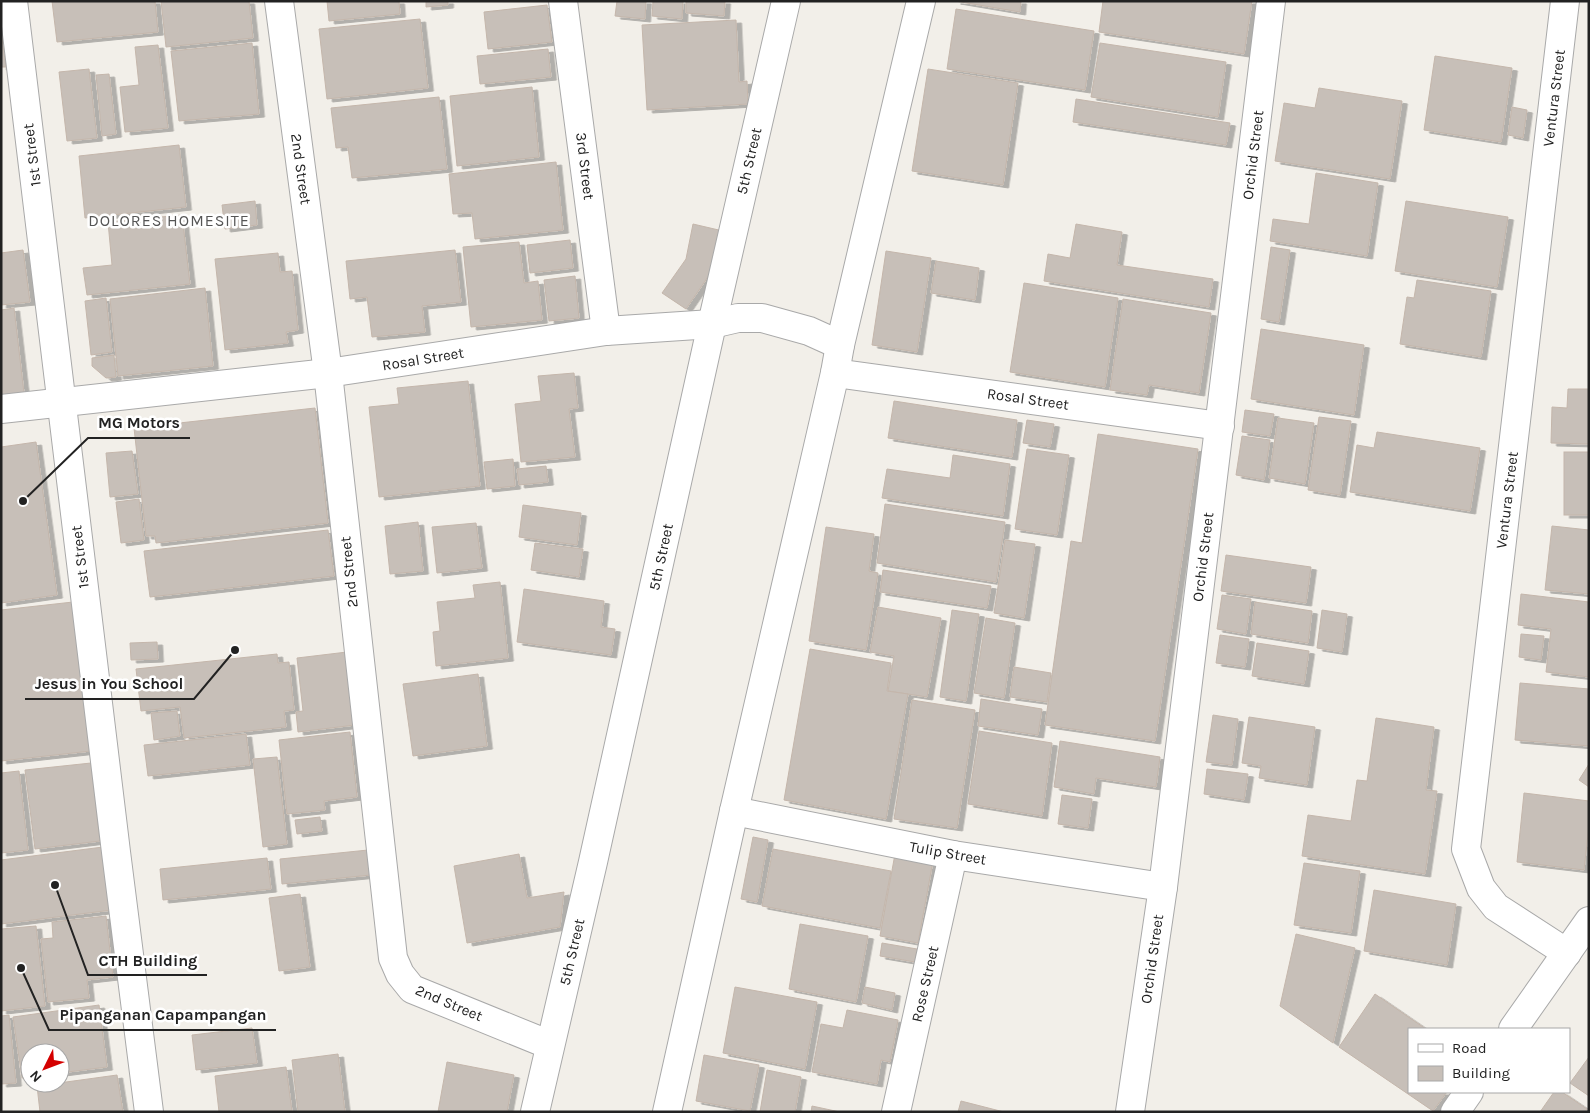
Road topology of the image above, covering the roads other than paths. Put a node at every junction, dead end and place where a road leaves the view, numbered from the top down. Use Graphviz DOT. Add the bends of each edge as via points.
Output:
graph roads {
  1 [pos="13,1"];
  2 [pos="279,1"];
  3 [pos="563,1"];
  4 [pos="786,1"];
  5 [pos="921,1"];
  6 [pos="1271,1"];
  7 [pos="1565,1"];
  8 [pos="712,324"];
  9 [pos="606,331"];
  10 [pos="840,345"];
  11 [pos="328,373"];
  12 [pos="836,373"];
  13 [pos="62,402"];
  14 [pos="1,409"];
  15 [pos="1220,426"];
  16 [pos="734,811"];
  17 [pos="953,855"];
  18 [pos="1162,887"];
  19 [pos="1589,922"];
  20 [pos="1567,953"];
  21 [pos="1515,1028"];
  22 [pos="550,1044"];
  23 [pos="1468,1093"];
  24 [pos="149,1112"];
  25 [pos="535,1112"];
  26 [pos="668,1112"];
  27 [pos="896,1112"];
  28 [pos="1130,1112"];
  29 [pos="1455,1112"];
  1 -- 13 [label="street, 1st Street"];
  2 -- 11 [label="street, 2nd Street"];
  3 -- 9 [label="street, 3rd Street"];
  4 -- 8 [label="street, 5th Street"];
  5 -- 10 [label="street"];
  6 -- 15 [label="street, Orchid Street"];
  7 -- 20 [label="street, Ventura Street" via="1466,849 1481,888 1496,907"];
  8 -- 9 [label="street, Rosal Street"];
  8 -- 10 [label="street, Rosal Street" via="738,318 762,318 809,330"];
  8 -- 22 [label="street, 5th Street" via="594,862"];
  9 -- 11 [label="street, Rosal Street"];
  10 -- 12 [label="street"];
  11 -- 13 [label="street, Rosal Street"];
  11 -- 22 [label="street, 2nd Street" via="393,958 412,989"];
  12 -- 15 [label="street, Rosal Street"];
  12 -- 16 [label="street"];
  13 -- 14 [label="street, Rosal Street"];
  13 -- 24 [label="street, 1st Street"];
  15 -- 18 [label="street, Orchid Street"];
  16 -- 17 [label="street, Tulip Street"];
  16 -- 26 [label="street"];
  17 -- 18 [label="street, Tulip Street"];
  17 -- 27 [label="street, Rose Street"];
  18 -- 28 [label="street, Orchid Street"];
  19 -- 20 [label="street"];
  20 -- 21 [label="street"];
  22 -- 25 [label="street, 5th Street"];
  23 -- 29 [label="street"];
}
